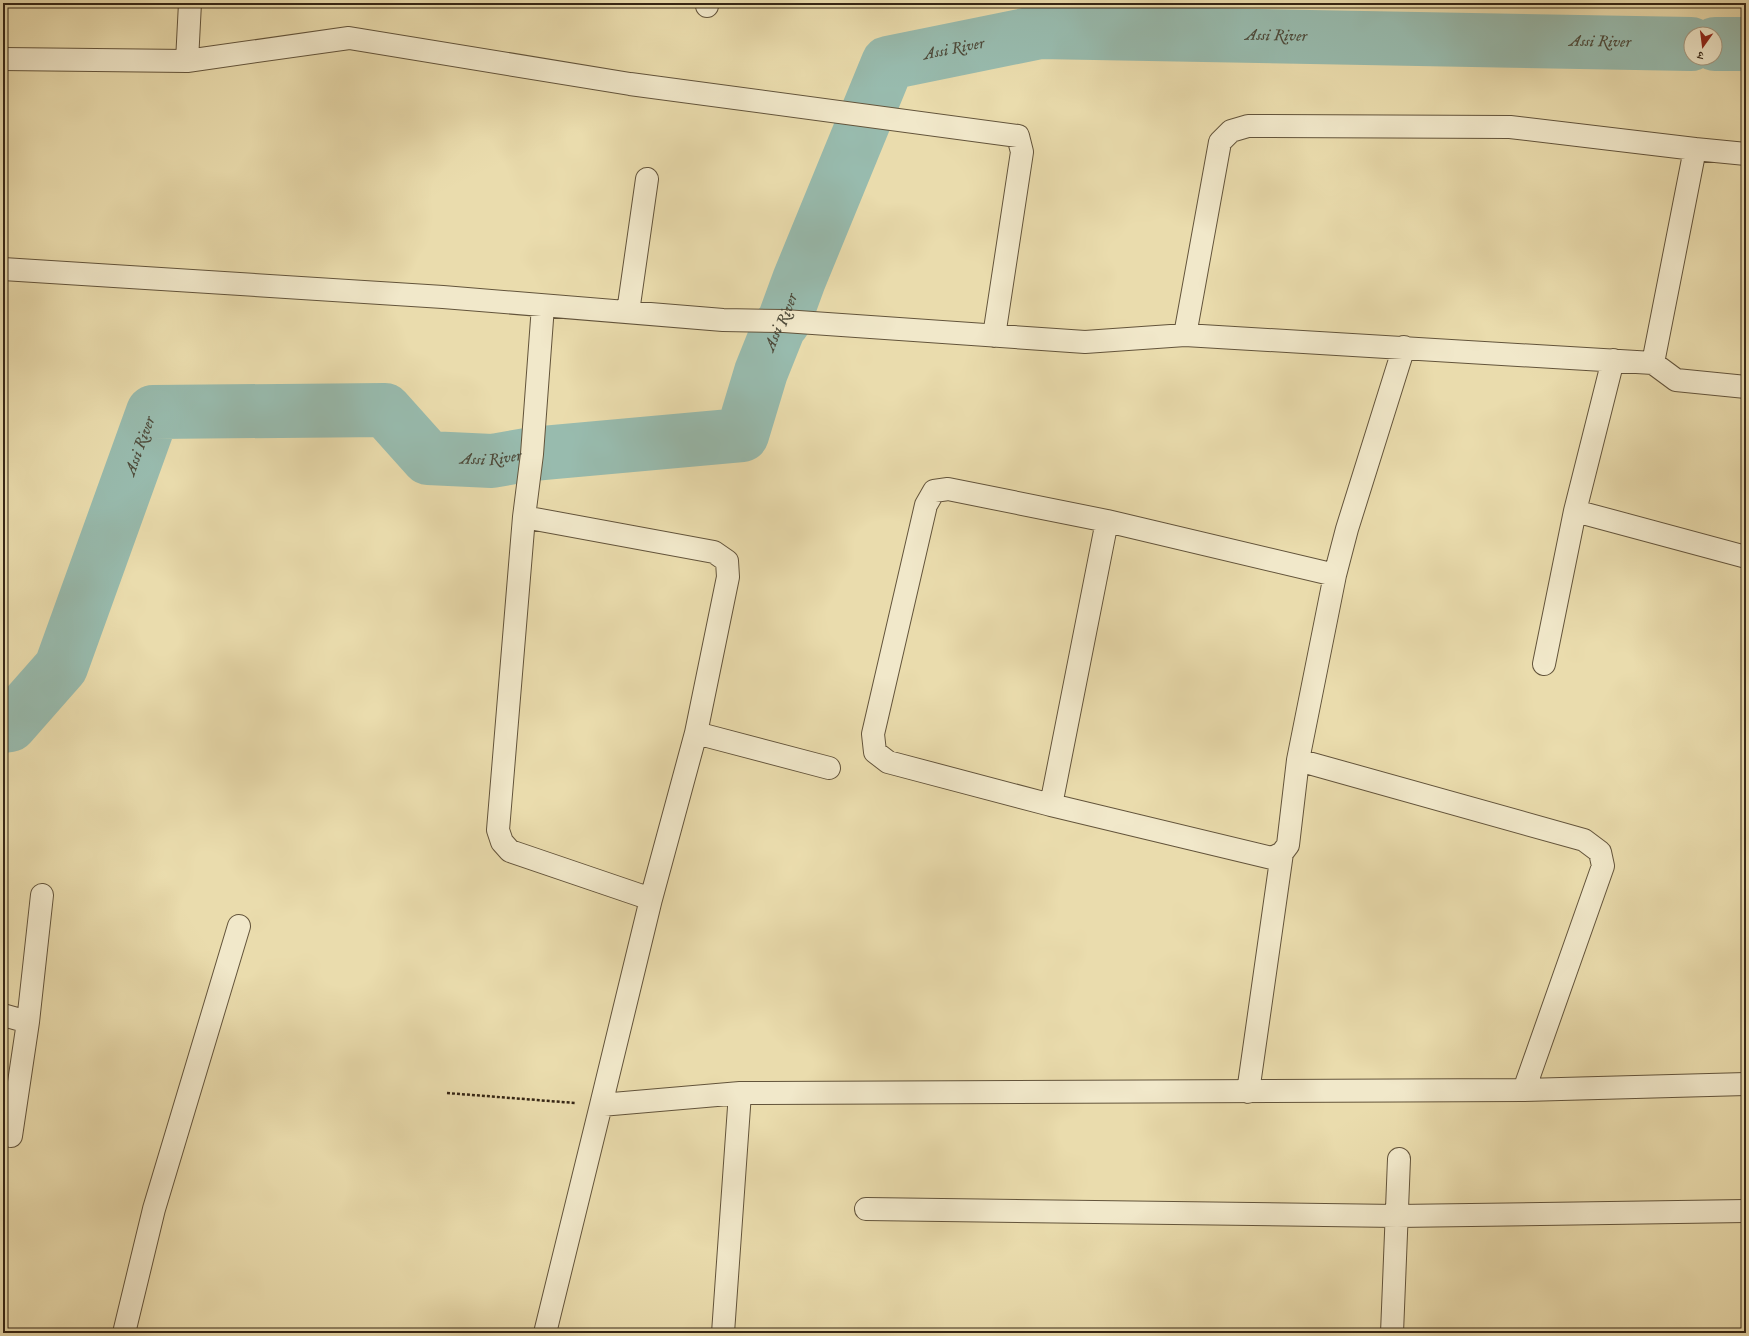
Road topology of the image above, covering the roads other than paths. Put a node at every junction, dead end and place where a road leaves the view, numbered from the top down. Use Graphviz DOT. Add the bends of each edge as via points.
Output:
graph roads {
  1 [pos="190,3"];
  2 [pos="3,59"];
  3 [pos="187,61"];
  4 [pos="1696,149"];
  5 [pos="1746,154"];
  6 [pos="647,179"];
  7 [pos="3,269"];
  8 [pos="543,306"];
  9 [pos="628,312"];
  10 [pos="1185,335"];
  11 [pos="994,336"];
  12 [pos="1404,347"];
  13 [pos="1613,360"];
  14 [pos="1653,363"];
  15 [pos="1746,387"];
  16 [pos="1575,511"];
  17 [pos="524,516"];
  18 [pos="1107,521"];
  19 [pos="1746,557"];
  20 [pos="1335,575"];
  21 [pos="1544,664"];
  22 [pos="696,733"];
  23 [pos="1298,760"];
  24 [pos="829,768"];
  25 [pos="1051,805"];
  26 [pos="1282,853"];
  27 [pos="42,895"];
  28 [pos="651,899"];
  29 [pos="239,926"];
  30 [pos="3,1015"];
  31 [pos="28,1022"];
  32 [pos="1746,1084"];
  33 [pos="1524,1090"];
  34 [pos="1248,1092"];
  35 [pos="740,1094"];
  36 [pos="601,1105"];
  37 [pos="11,1136"];
  38 [pos="1399,1159"];
  39 [pos="866,1209"];
  40 [pos="1746,1211"];
  41 [pos="1397,1216"];
  42 [pos="124,1333"];
  43 [pos="545,1333"];
  44 [pos="723,1333"];
  45 [pos="1392,1333"];
  1 -- 3 [label="street"];
  2 -- 3 [label="street"];
  3 -- 11 [label="street" via="350,38 630,84 1018,136 1022,152"];
  4 -- 5 [label="street"];
  4 -- 10 [label="street" via="1510,127 1248,126 1231,131 1220,142"];
  4 -- 14 [label="street"];
  6 -- 9 [label="street"];
  7 -- 8 [label="street" via="443,297"];
  8 -- 9 [label="street"];
  8 -- 17 [label="street" via="532,454"];
  9 -- 11 [label="street"];
  10 -- 11 [label="street" via="1085,342"];
  10 -- 12 [label="street"];
  12 -- 13 [label="street"];
  12 -- 20 [label="street"];
  13 -- 14 [label="street"];
  13 -- 16 [label="street"];
  14 -- 15 [label="street" via="1676,380"];
  16 -- 19 [label="street"];
  16 -- 21 [label="street"];
  17 -- 22 [label="street" via="714,552 727,561 728,577"];
  17 -- 28 [label="street" via="498,830 502,842 510,851"];
  18 -- 20 [label="street"];
  18 -- 25 [label="street"];
  18 -- 25 [label="street" via="948,489 934,492 926,505 873,734 875,752 888,762"];
  20 -- 23 [label="street"];
  22 -- 24 [label="street"];
  22 -- 28 [label="street"];
  23 -- 26 [label="street" via="1288,845"];
  23 -- 33 [label="street" via="1584,840 1600,852 1603,866"];
  25 -- 26 [label="street" via="1272,858"];
  26 -- 34 [label="street"];
  27 -- 31 [label="street"];
  28 -- 36 [label="street"];
  29 -- 42 [label="street" via="154,1209"];
  30 -- 31 [label="street"];
  31 -- 37 [label="street"];
  32 -- 33 [label="street"];
  33 -- 34 [label="street"];
  34 -- 35 [label="street"];
  35 -- 36 [label="street"];
  35 -- 44 [label="street"];
  36 -- 43 [label="street"];
  38 -- 41 [label="street"];
  39 -- 41 [label="street"];
  40 -- 41 [label="street"];
  41 -- 45 [label="street"];
}
